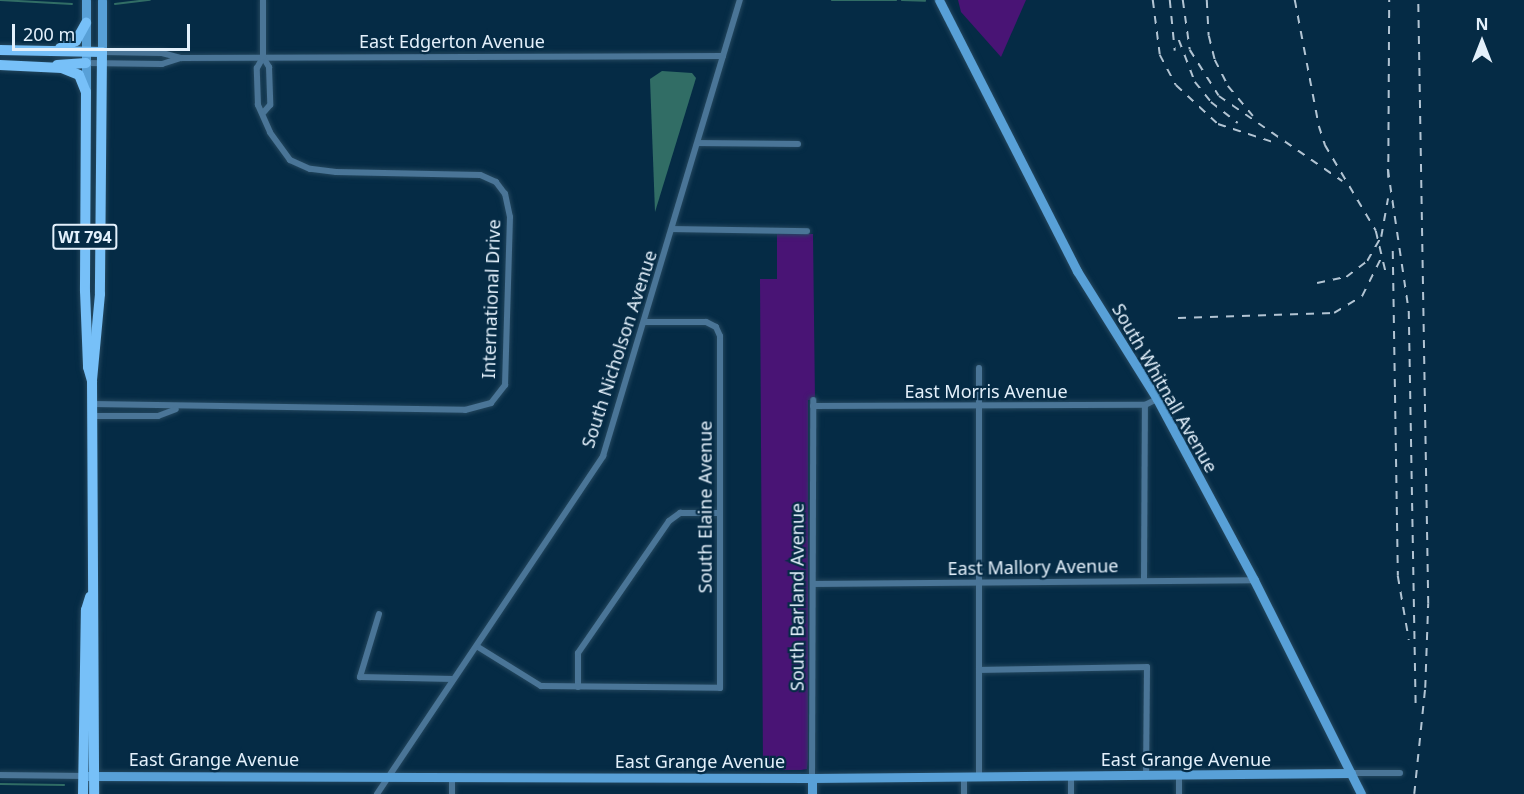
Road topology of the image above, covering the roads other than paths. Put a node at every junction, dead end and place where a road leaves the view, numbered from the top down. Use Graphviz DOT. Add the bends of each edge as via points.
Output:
graph roads {
  1 [pos="86,0"];
  2 [pos="102,0"];
  3 [pos="263,0"];
  4 [pos="740,0"];
  5 [pos="939,0"];
  6 [pos="86,23"];
  7 [pos="0,50"];
  8 [pos="49,51"];
  9 [pos="723,56"];
  10 [pos="86,57"];
  11 [pos="263,57"];
  12 [pos="101,58"];
  13 [pos="181,58"];
  14 [pos="0,65"];
  15 [pos="54,65"];
  16 [pos="86,92"];
  17 [pos="264,112"];
  18 [pos="698,143"];
  19 [pos="798,144"];
  20 [pos="673,229"];
  21 [pos="807,231"];
  22 [pos="645,322"];
  23 [pos="979,368"];
  24 [pos="92,381"];
  25 [pos="1157,399"];
  26 [pos="813,403"];
  27 [pos="1145,405"];
  28 [pos="979,406"];
  29 [pos="179,408"];
  30 [pos="92,410"];
  31 [pos="719,513"];
  32 [pos="1254,580"];
  33 [pos="1144,581"];
  34 [pos="979,583"];
  35 [pos="814,584"];
  36 [pos="380,614"];
  37 [pos="478,647"];
  38 [pos="979,670"];
  39 [pos="453,679"];
  40 [pos="578,687"];
  41 [pos="1351,773"];
  42 [pos="1400,773"];
  43 [pos="0,775"];
  44 [pos="1146,775"];
  45 [pos="1179,775"];
  46 [pos="89,776"];
  47 [pos="390,776"];
  48 [pos="1071,776"];
  49 [pos="452,777"];
  50 [pos="964,777"];
  51 [pos="979,777"];
  52 [pos="812,778"];
  53 [pos="83,794"];
  54 [pos="94,794"];
  55 [pos="377,794"];
  56 [pos="452,794"];
  57 [pos="812,794"];
  58 [pos="964,794"];
  59 [pos="1071,794"];
  60 [pos="1179,794"];
  61 [pos="1361,794"];
  1 -- 6 [label="street"];
  2 -- 12 [label="street"];
  3 -- 11 [label="street"];
  4 -- 9 [label="street, South Nicholson Avenue"];
  5 -- 25 [label="street, South Whitnall Avenue" via="1077,271"];
  6 -- 8 [label="main road" via="76,41"];
  6 -- 10 [label="street"];
  7 -- 8 [label="main road"];
  8 -- 10 [label="main road"];
  9 -- 11 [label="street, East Edgerton Avenue"];
  9 -- 18 [label="street, South Nicholson Avenue"];
  10 -- 12 [label="main road"];
  10 -- 15 [label="main road"];
  10 -- 16 [label="street"];
  11 -- 13 [label="street, East Edgerton Avenue"];
  11 -- 17 [label="street, International Drive" via="257,68 258,105"];
  11 -- 17 [label="street" via="269,67 270,105"];
  12 -- 13 [label="street, East Edgerton Avenue" via="162,53"];
  12 -- 13 [label="street, East Edgerton Avenue" via="162,64"];
  12 -- 24 [label="main road, WI 794" via="100,294"];
  14 -- 15 [label="main road"];
  15 -- 16 [label="main road" via="79,75"];
  16 -- 24 [label="main road, WI 794" via="84,291"];
  17 -- 29 [label="street, International Drive" via="270,132 287,157 310,169 471,174 496,182 505,194 510,217 506,381 491,403 465,410"];
  18 -- 19 [label="street"];
  18 -- 20 [label="street, South Nicholson Avenue"];
  20 -- 21 [label="street"];
  20 -- 22 [label="street, South Nicholson Avenue"];
  22 -- 31 [label="street, South Elaine Avenue" via="706,322 716,327 720,336"];
  22 -- 37 [label="street, South Nicholson Avenue" via="603,456"];
  23 -- 28 [label="street"];
  24 -- 30 [label="main road, WI 794"];
  25 -- 27 [label="street, East Morris Avenue"];
  25 -- 32 [label="street, South Whitnall Avenue"];
  26 -- 28 [label="street, East Morris Avenue"];
  26 -- 35 [label="street, South Barland Avenue"];
  27 -- 28 [label="street, East Morris Avenue"];
  27 -- 33 [label="street"];
  28 -- 34 [label="street"];
  29 -- 30 [label="street, International Drive"];
  29 -- 30 [label="street, International Drive" via="158,416"];
  30 -- 46 [label="main road, WI 794" via="90,597 86,610"];
  31 -- 40 [label="street" via="680,513 669,522 578,653"];
  31 -- 40 [label="street, South Elaine Avenue" via="720,688"];
  32 -- 33 [label="street, East Mallory Avenue"];
  32 -- 41 [label="street, South Whitnall Avenue"];
  33 -- 34 [label="street, East Mallory Avenue"];
  34 -- 35 [label="street, East Mallory Avenue"];
  34 -- 38 [label="street"];
  35 -- 52 [label="street, South Barland Avenue"];
  36 -- 39 [label="street" via="360,677"];
  37 -- 39 [label="street, South Nicholson Avenue"];
  37 -- 40 [label="street" via="529,681"];
  38 -- 44 [label="street" via="1147,667"];
  38 -- 51 [label="street"];
  39 -- 47 [label="street, South Nicholson Avenue"];
  41 -- 42 [label="street, East Grange Avenue"];
  41 -- 45 [label="street, East Grange Avenue"];
  41 -- 61 [label="street, South Whitnall Avenue"];
  43 -- 46 [label="street, East Grange Avenue"];
  44 -- 45 [label="street, East Grange Avenue"];
  44 -- 48 [label="street, East Grange Avenue"];
  45 -- 60 [label="street"];
  46 -- 47 [label="street, East Grange Avenue"];
  46 -- 53 [label="main road, WI 794"];
  46 -- 54 [label="main road, WI 794"];
  47 -- 49 [label="street, East Grange Avenue"];
  47 -- 55 [label="street, South Nicholson Avenue"];
  48 -- 51 [label="street, East Grange Avenue"];
  48 -- 59 [label="street"];
  49 -- 52 [label="street, East Grange Avenue"];
  49 -- 56 [label="street"];
  50 -- 51 [label="street, East Grange Avenue"];
  50 -- 52 [label="street, East Grange Avenue"];
  50 -- 58 [label="street"];
  52 -- 57 [label="street, South Barland Avenue"];
}
